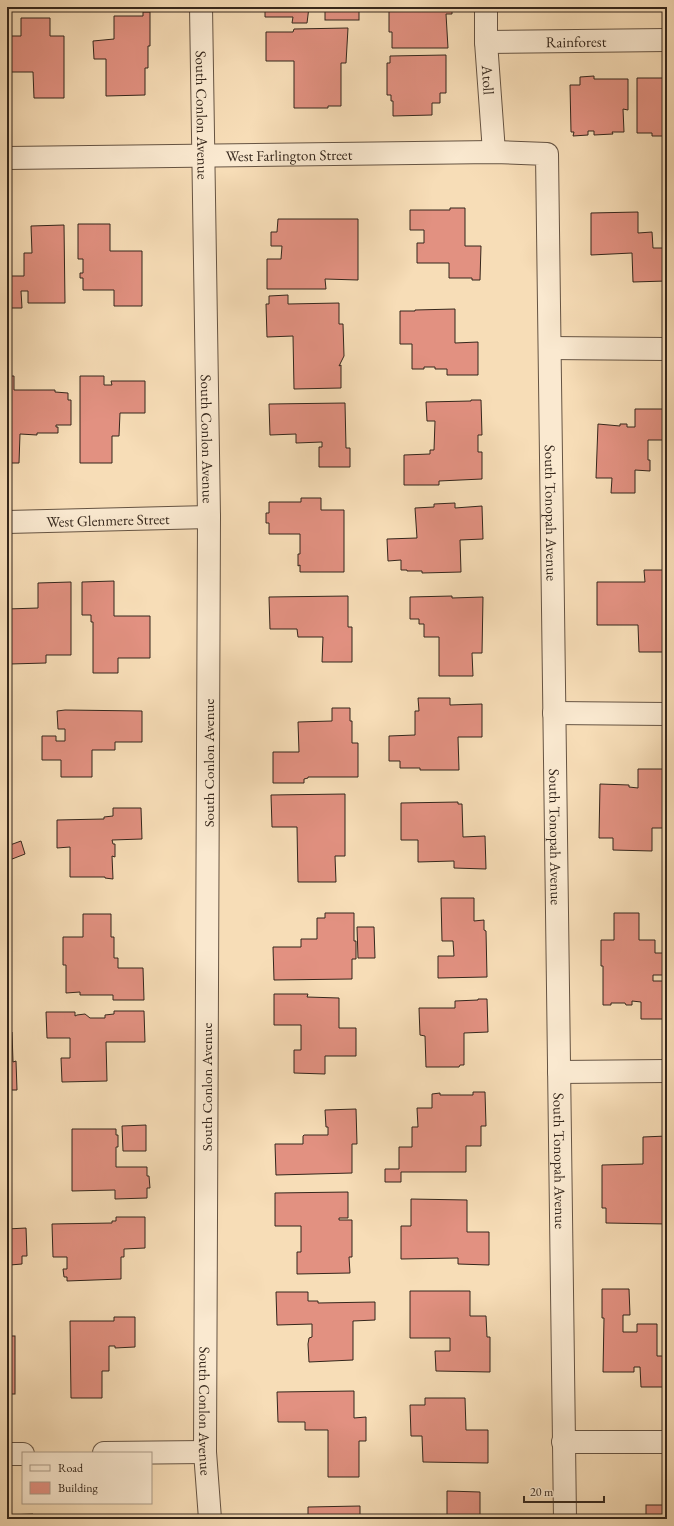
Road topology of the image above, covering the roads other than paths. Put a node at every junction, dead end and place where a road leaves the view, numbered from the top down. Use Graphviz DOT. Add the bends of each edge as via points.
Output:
graph roads {
  1 [pos="200,7"];
  2 [pos="486,7"];
  3 [pos="667,40"];
  4 [pos="486,42"];
  5 [pos="494,152"];
  6 [pos="547,154"];
  7 [pos="202,155"];
  8 [pos="7,158"];
  9 [pos="550,348"];
  10 [pos="667,349"];
  11 [pos="208,517"];
  12 [pos="7,522"];
  13 [pos="554,713"];
  14 [pos="667,714"];
  15 [pos="667,1071"];
  16 [pos="559,1072"];
  17 [pos="564,1442"];
  18 [pos="667,1442"];
  19 [pos="205,1452"];
  20 [pos="152,1453"];
  21 [pos="7,1454"];
  22 [pos="22,1454"];
  23 [pos="210,1519"];
  24 [pos="564,1519"];
  1 -- 7 [label="street, South Conlon Avenue"];
  2 -- 4 [label="street, Atoll"];
  3 -- 4 [label="street, Rainforest"];
  4 -- 5 [label="street, Atoll"];
  5 -- 6 [label="street, West Farlington Street"];
  5 -- 7 [label="street, West Farlington Street"];
  6 -- 9 [label="street, South Tonopah Avenue"];
  7 -- 8 [label="street, West Farlington Street"];
  7 -- 11 [label="street, South Conlon Avenue"];
  9 -- 10 [label="street"];
  9 -- 13 [label="street, South Tonopah Avenue"];
  11 -- 12 [label="street, West Glenmere Street"];
  11 -- 19 [label="street, South Conlon Avenue"];
  13 -- 14 [label="street"];
  13 -- 16 [label="street, South Tonopah Avenue"];
  15 -- 16 [label="street"];
  16 -- 17 [label="street, South Tonopah Avenue"];
  17 -- 18 [label="street"];
  17 -- 24 [label="street, South Tonopah Avenue"];
  19 -- 20 [label="street"];
  19 -- 23 [label="street, South Conlon Avenue"];
  21 -- 22 [label="street"];
}
